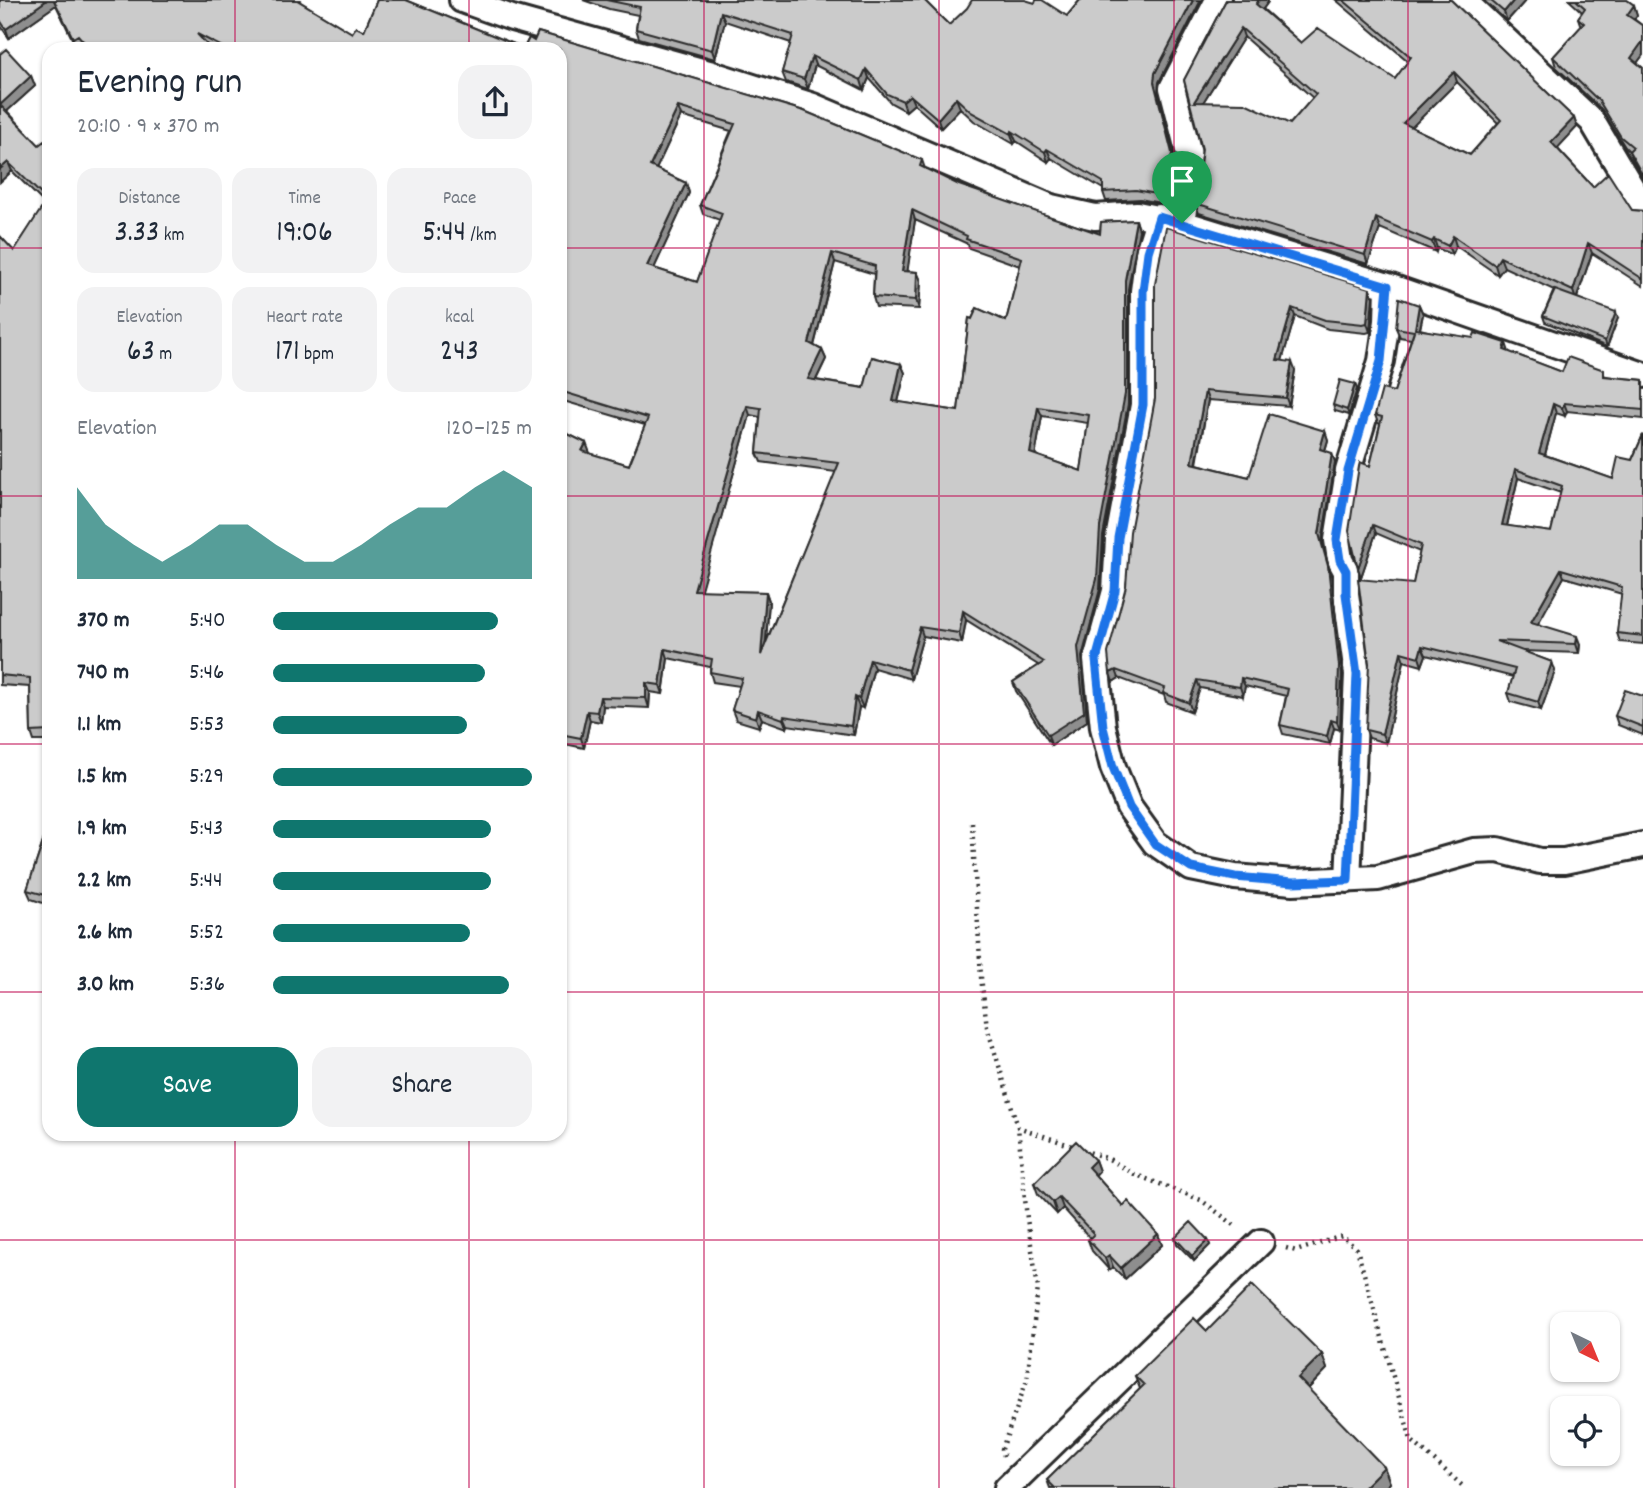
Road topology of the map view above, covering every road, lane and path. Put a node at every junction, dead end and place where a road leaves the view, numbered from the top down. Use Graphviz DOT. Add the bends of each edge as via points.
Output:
graph roads {
  1 [pos="462,0"];
  2 [pos="1218,0"];
  3 [pos="1463,0"];
  4 [pos="1643,207"];
  5 [pos="1170,220"];
  6 [pos="1388,286"];
  7 [pos="1643,375"];
  8 [pos="972,823"];
  9 [pos="1643,845"];
  10 [pos="1348,880"];
  11 [pos="1018,1127"];
  12 [pos="1261,1242"];
  13 [pos="1009,1486"];
  14 [pos="1465,1488"];
  1 -- 5 [label="street" via="813,106 1051,207 1095,218 1137,214"];
  2 -- 5 [label="street" via="1172,88 1191,162"];
  3 -- 4 [label="street" via="1592,121"];
  5 -- 6 [label="street"];
  5 -- 10 [label="street" via="1148,252 1143,291 1143,405 1118,538 1115,591 1096,660 1103,727 1113,767 1129,807 1155,844 1191,868 1293,882"];
  6 -- 7 [label="street"];
  6 -- 10 [label="street" via="1381,361 1348,471 1337,540 1346,571 1357,674"];
  8 -- 11 [label="path" via="987,1027"];
  9 -- 10 [label="street" via="1564,861 1540,861 1498,850 1474,851 1378,878"];
  11 -- 12 [label="path" via="1109,1159 1134,1174 1201,1200"];
  11 -- 13 [label="path" via="1038,1287 1027,1380 1002,1449"];
  12 -- 13 [label="street"];
  12 -- 14 [label="path" via="1296,1251 1342,1236 1356,1249 1410,1440"];
}
